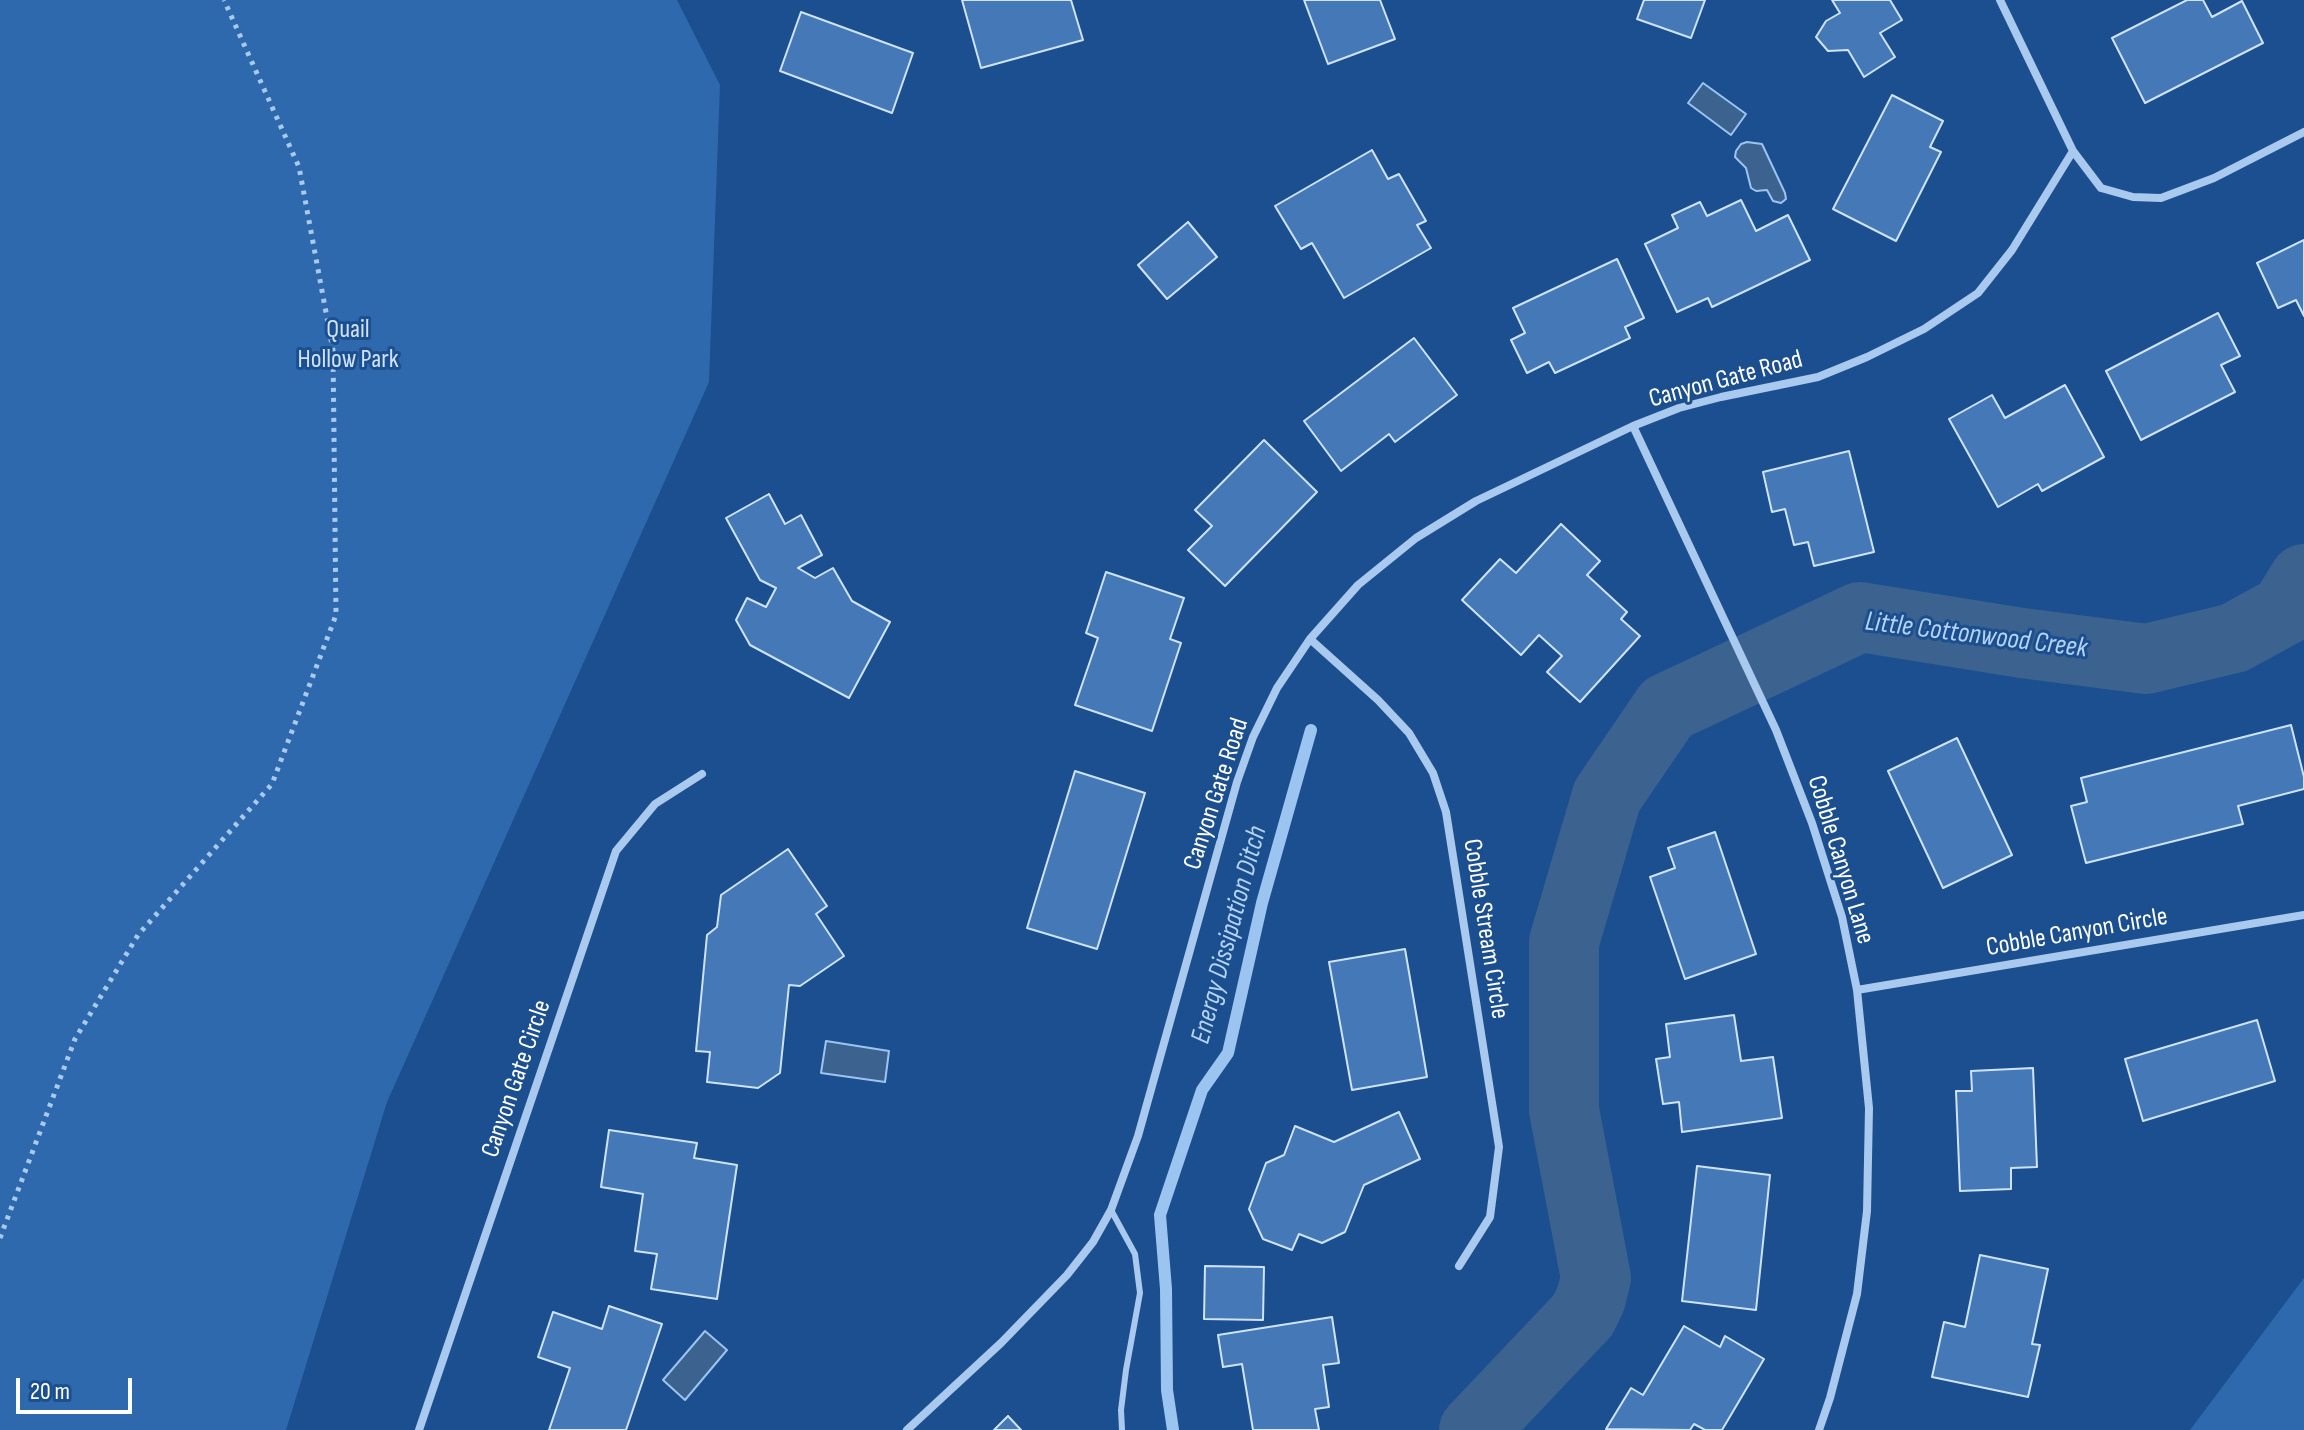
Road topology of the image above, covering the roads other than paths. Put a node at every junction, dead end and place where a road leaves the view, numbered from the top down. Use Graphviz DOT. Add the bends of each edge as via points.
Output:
graph roads {
  1 [pos="2000,0"];
  2 [pos="2304,132"];
  3 [pos="2073,151"];
  4 [pos="1633,426"];
  5 [pos="1310,639"];
  6 [pos="702,774"];
  7 [pos="2304,915"];
  8 [pos="1857,990"];
  9 [pos="1111,1210"];
  10 [pos="1459,1266"];
  11 [pos="419,1430"];
  12 [pos="907,1430"];
  13 [pos="1122,1430"];
  14 [pos="1819,1430"];
  1 -- 3 [label="street"];
  2 -- 3 [label="street" via="2214,178 2161,198 2101,188"];
  3 -- 4 [label="street, Canyon Gate Road" via="2012,250 1978,293 1924,329 1818,377 1679,408"];
  4 -- 5 [label="street, Canyon Gate Road" via="1476,501 1416,538 1358,585"];
  4 -- 8 [label="street, Cobble Canyon Lane" via="1776,730 1842,917"];
  5 -- 9 [label="street, Canyon Gate Road" via="1277,688 1237,782 1138,1136"];
  5 -- 10 [label="street, Cobble Stream Circle" via="1409,733 1433,773 1446,812 1499,1147 1490,1217"];
  6 -- 11 [label="street, Canyon Gate Circle" via="655,804 616,851"];
  7 -- 8 [label="street, Cobble Canyon Circle"];
  8 -- 14 [label="street, Cobble Canyon Lane" via="1869,1108 1867,1211 1857,1294"];
  9 -- 12 [label="street, Canyon Gate Road" via="1067,1275"];
  9 -- 13 [label="lane" via="1135,1254 1140,1293"];
}
